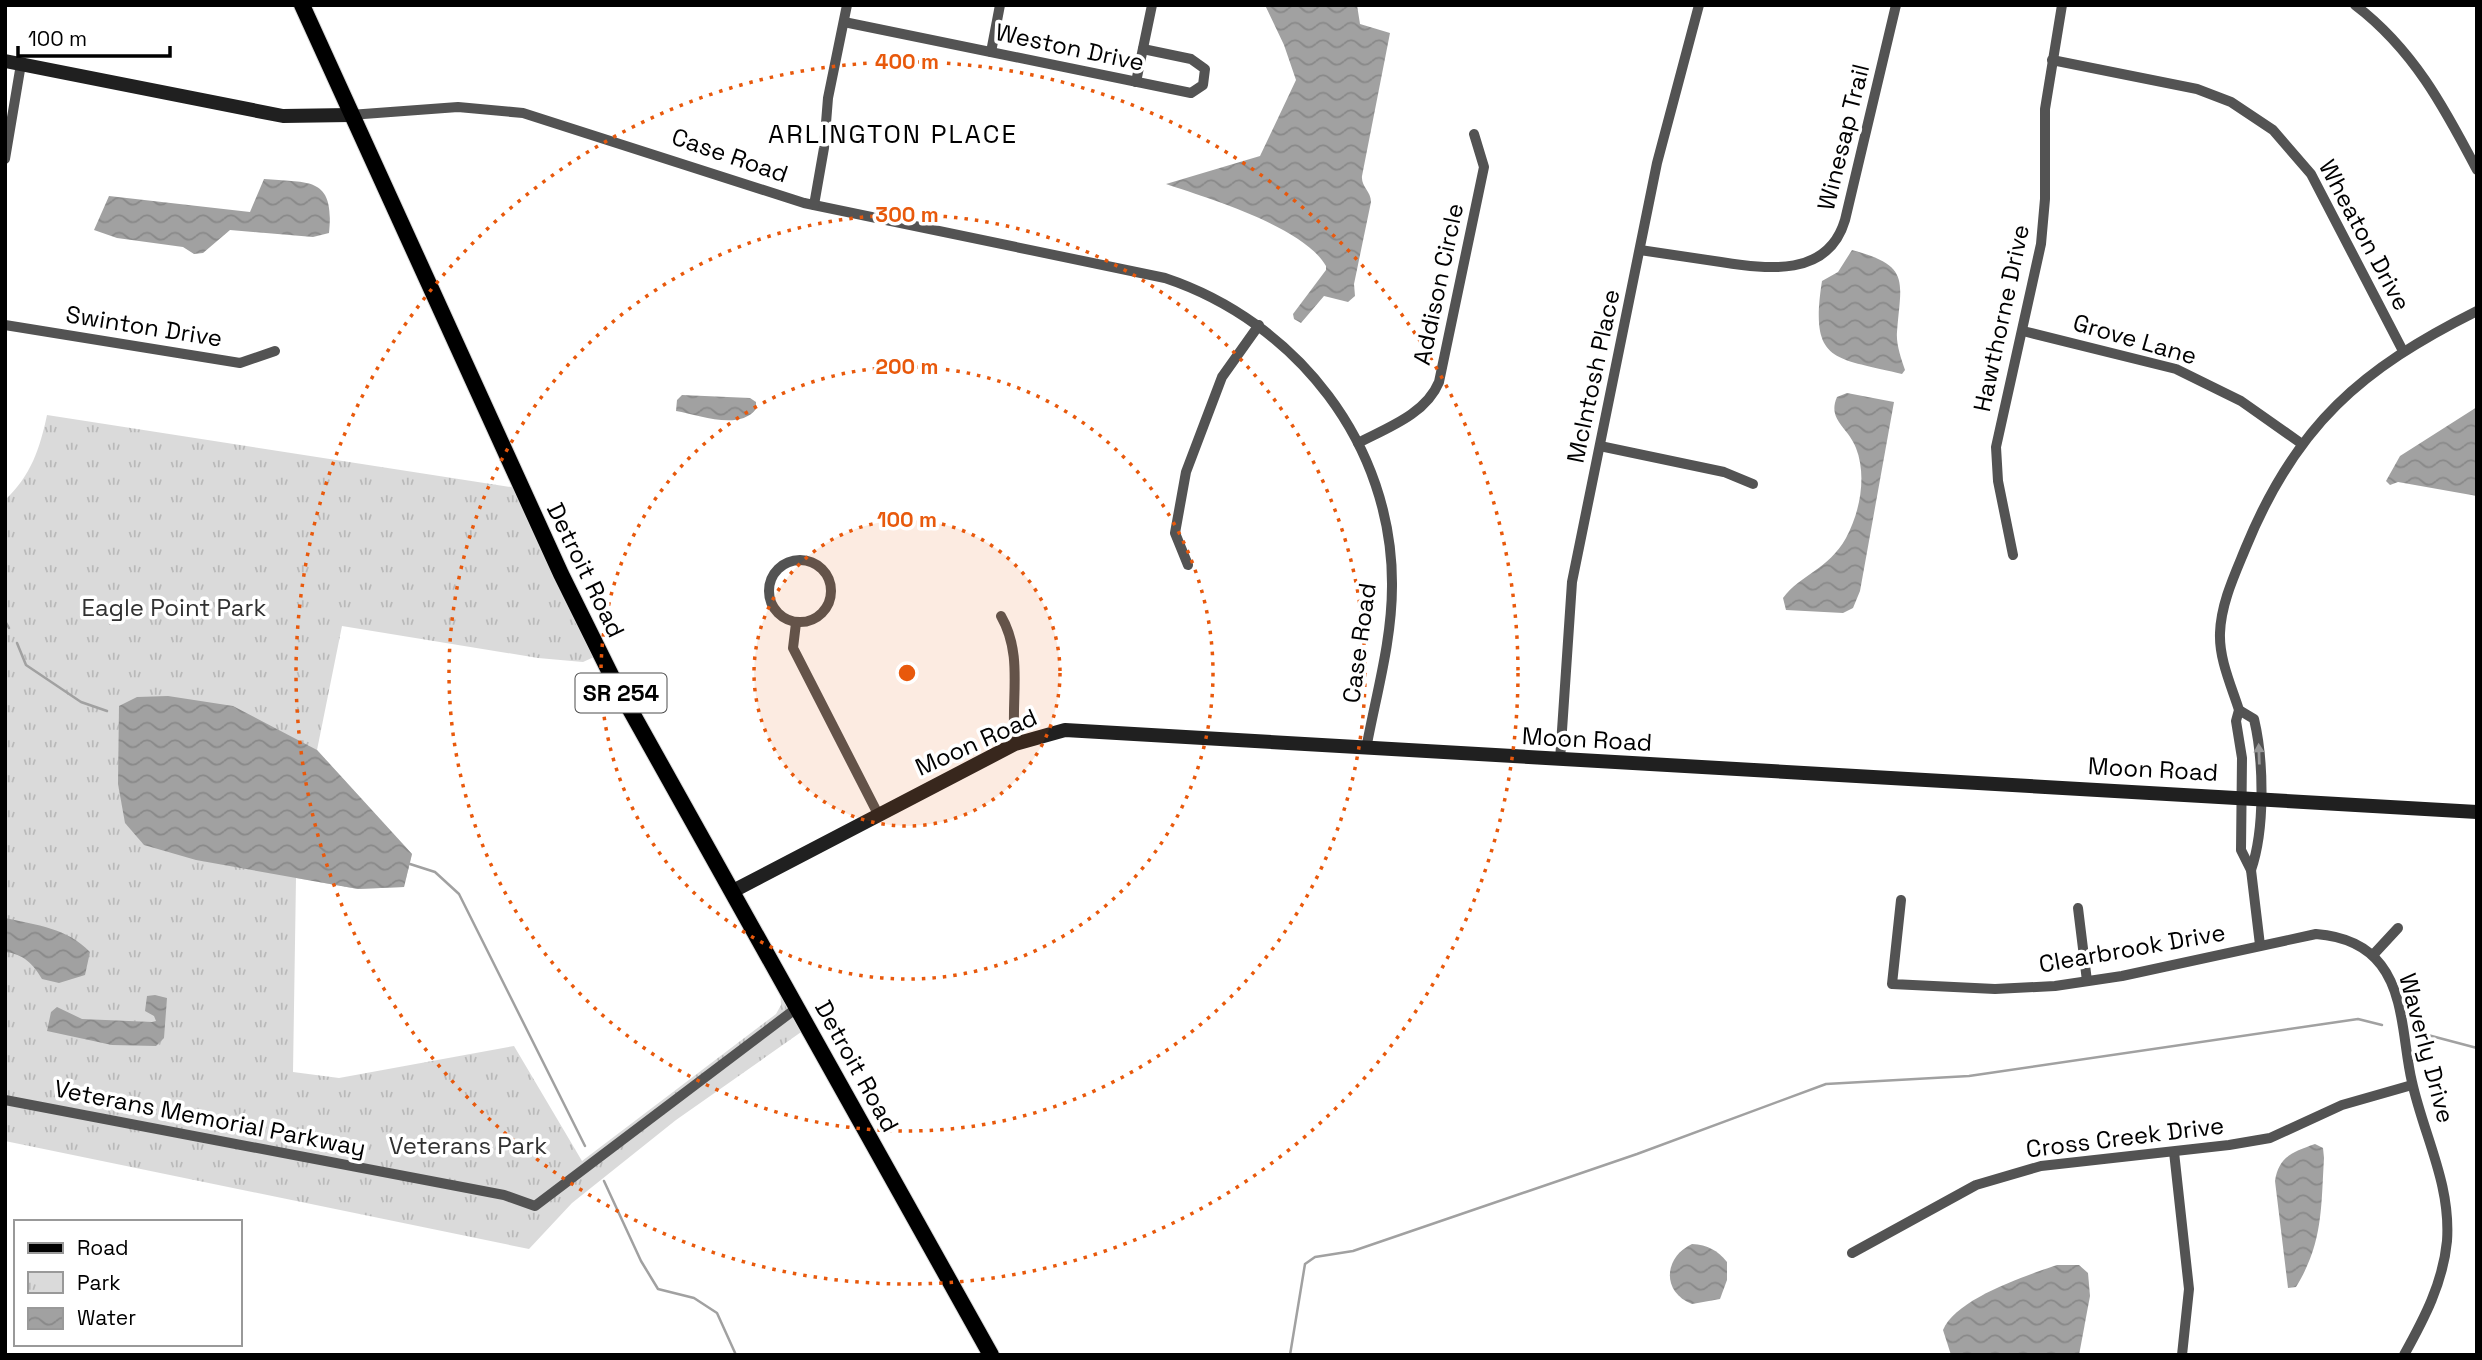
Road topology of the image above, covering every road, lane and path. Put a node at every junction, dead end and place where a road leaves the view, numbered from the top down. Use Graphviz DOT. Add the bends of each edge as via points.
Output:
graph roads {
  1 [pos="302,5"];
  2 [pos="847,5"];
  3 [pos="1000,5"];
  4 [pos="1152,5"];
  5 [pos="1699,5"];
  6 [pos="1896,5"];
  7 [pos="2062,5"];
  8 [pos="2355,5"];
  9 [pos="844,22"];
  10 [pos="1143,49"];
  11 [pos="991,52"];
  12 [pos="2052,60"];
  13 [pos="5,61"];
  14 [pos="21,64"];
  15 [pos="1136,82"];
  16 [pos="350,115"];
  17 [pos="1474,134"];
  18 [pos="5,159"];
  19 [pos="2477,170"];
  20 [pos="814,205"];
  21 [pos="1640,250"];
  22 [pos="2477,311"];
  23 [pos="5,325"];
  24 [pos="1259,325"];
  25 [pos="2023,331"];
  26 [pos="275,351"];
  27 [pos="2403,351"];
  28 [pos="1358,443"];
  29 [pos="2302,444"];
  30 [pos="1600,446"];
  31 [pos="1753,484"];
  32 [pos="2013,555"];
  33 [pos="1188,565"];
  34 [pos="1000,616"];
  35 [pos="796,622"];
  36 [pos="2239,710"];
  37 [pos="1014,744"];
  38 [pos="1366,749"];
  39 [pos="1560,760"];
  40 [pos="2240,797"];
  41 [pos="2260,798"];
  42 [pos="2477,812"];
  43 [pos="878,814"];
  44 [pos="2251,870"];
  45 [pos="733,891"];
  46 [pos="1901,900"];
  47 [pos="2078,908"];
  48 [pos="2398,928"];
  49 [pos="2260,945"];
  50 [pos="2373,955"];
  51 [pos="2087,981"];
  52 [pos="798,1007"];
  53 [pos="2413,1085"];
  54 [pos="5,1100"];
  55 [pos="2174,1152"];
  56 [pos="1852,1253"];
  57 [pos="991,1355"];
  58 [pos="2182,1355"];
  59 [pos="2404,1355"];
  1 -- 16 [label="main road, Detroit Road / SR 254"];
  2 -- 9 [label="street"];
  3 -- 11 [label="street"];
  4 -- 10 [label="street"];
  5 -- 21 [label="street, McIntosh Place" via="1663,135"];
  6 -- 21 [label="street, Winesap Trail" via="1843,226 1832,244 1805,264 1772,269"];
  7 -- 12 [label="street, Hawthorne Drive"];
  8 -- 19 [label="street" via="2389,34 2426,78"];
  9 -- 11 [label="street, Weston Drive"];
  9 -- 20 [label="street"];
  10 -- 15 [label="street"];
  10 -- 15 [label="street, Weston Drive" via="1196,60 1205,69 1206,80 1191,93"];
  11 -- 15 [label="street, Weston Drive"];
  12 -- 25 [label="street, Hawthorne Drive" via="2044,118 2044,225"];
  12 -- 27 [label="street, Wheaton Drive" via="2197,89 2231,102 2273,130 2311,174"];
  13 -- 14 [label="street, Case Road"];
  14 -- 16 [label="street, Case Road" via="283,116"];
  14 -- 18 [label="street"];
  16 -- 20 [label="street, Case Road" via="458,107 523,113"];
  16 -- 45 [label="main road, Detroit Road / SR 254" via="577,606 662,769"];
  17 -- 28 [label="street, Addison Circle" via="1484,167 1439,382 1416,411"];
  20 -- 24 [label="street, Case Road" via="1155,275 1199,291"];
  21 -- 30 [label="street, McIntosh Place"];
  22 -- 27 [label="street"];
  23 -- 26 [label="street, Swinton Drive" via="240,363"];
  24 -- 28 [label="street, Case Road" via="1309,369"];
  24 -- 33 [label="street" via="1222,377 1186,472 1175,533"];
  25 -- 29 [label="street, Grove Lane" via="2175,369 2241,401"];
  25 -- 32 [label="street, Hawthorne Drive" via="1996,447"];
  27 -- 29 [label="street" via="2343,397"];
  28 -- 38 [label="street, Case Road" via="1381,500 1392,571 1388,634"];
  29 -- 36 [label="street" via="2259,516 2224,606 2221,650"];
  30 -- 31 [label="street" via="1724,472"];
  30 -- 39 [label="street, McIntosh Place" via="1570,591"];
  34 -- 37 [label="street" via="1015,650"];
  35 -- 35 [label="street" via="824,612 832,592 825,572 808,561 797,560 779,568 769,585 772,605 786,620"];
  35 -- 43 [label="street" via="793,648"];
  36 -- 40 [label="street"];
  41 -- 36 [label="street, one-way" via="2254,719"];
  37 -- 38 [label="street, Moon Road" via="1065,730"];
  37 -- 43 [label="street, Moon Road"];
  38 -- 39 [label="street, Moon Road"];
  39 -- 40 [label="street, Moon Road"];
  40 -- 41 [label="street, Moon Road"];
  40 -- 44 [label="street" via="2241,850"];
  41 -- 42 [label="street, Moon Road"];
  41 -- 44 [label="street" via="2258,852"];
  43 -- 45 [label="street, Moon Road"];
  44 -- 49 [label="street"];
  45 -- 52 [label="main road, Detroit Road / SR 254"];
  46 -- 51 [label="street, Clearbrook Drive" via="1892,984 1995,989"];
  47 -- 51 [label="street"];
  48 -- 50 [label="street"];
  49 -- 50 [label="street, Clearbrook Drive" via="2331,935"];
  49 -- 51 [label="street, Clearbrook Drive"];
  50 -- 53 [label="street, Waverly Drive" via="2396,994"];
  52 -- 54 [label="street, Veterans Memorial Parkway" via="535,1206 504,1195"];
  52 -- 57 [label="main road, Detroit Road / SR 254"];
  53 -- 55 [label="street, Cross Creek Drive" via="2342,1105 2270,1138"];
  53 -- 59 [label="street, Waverly Drive" via="2442,1176 2447,1232 2435,1291"];
  55 -- 56 [label="street, Cross Creek Drive" via="2041,1166 1976,1185"];
  55 -- 58 [label="street" via="2189,1289"];
}
